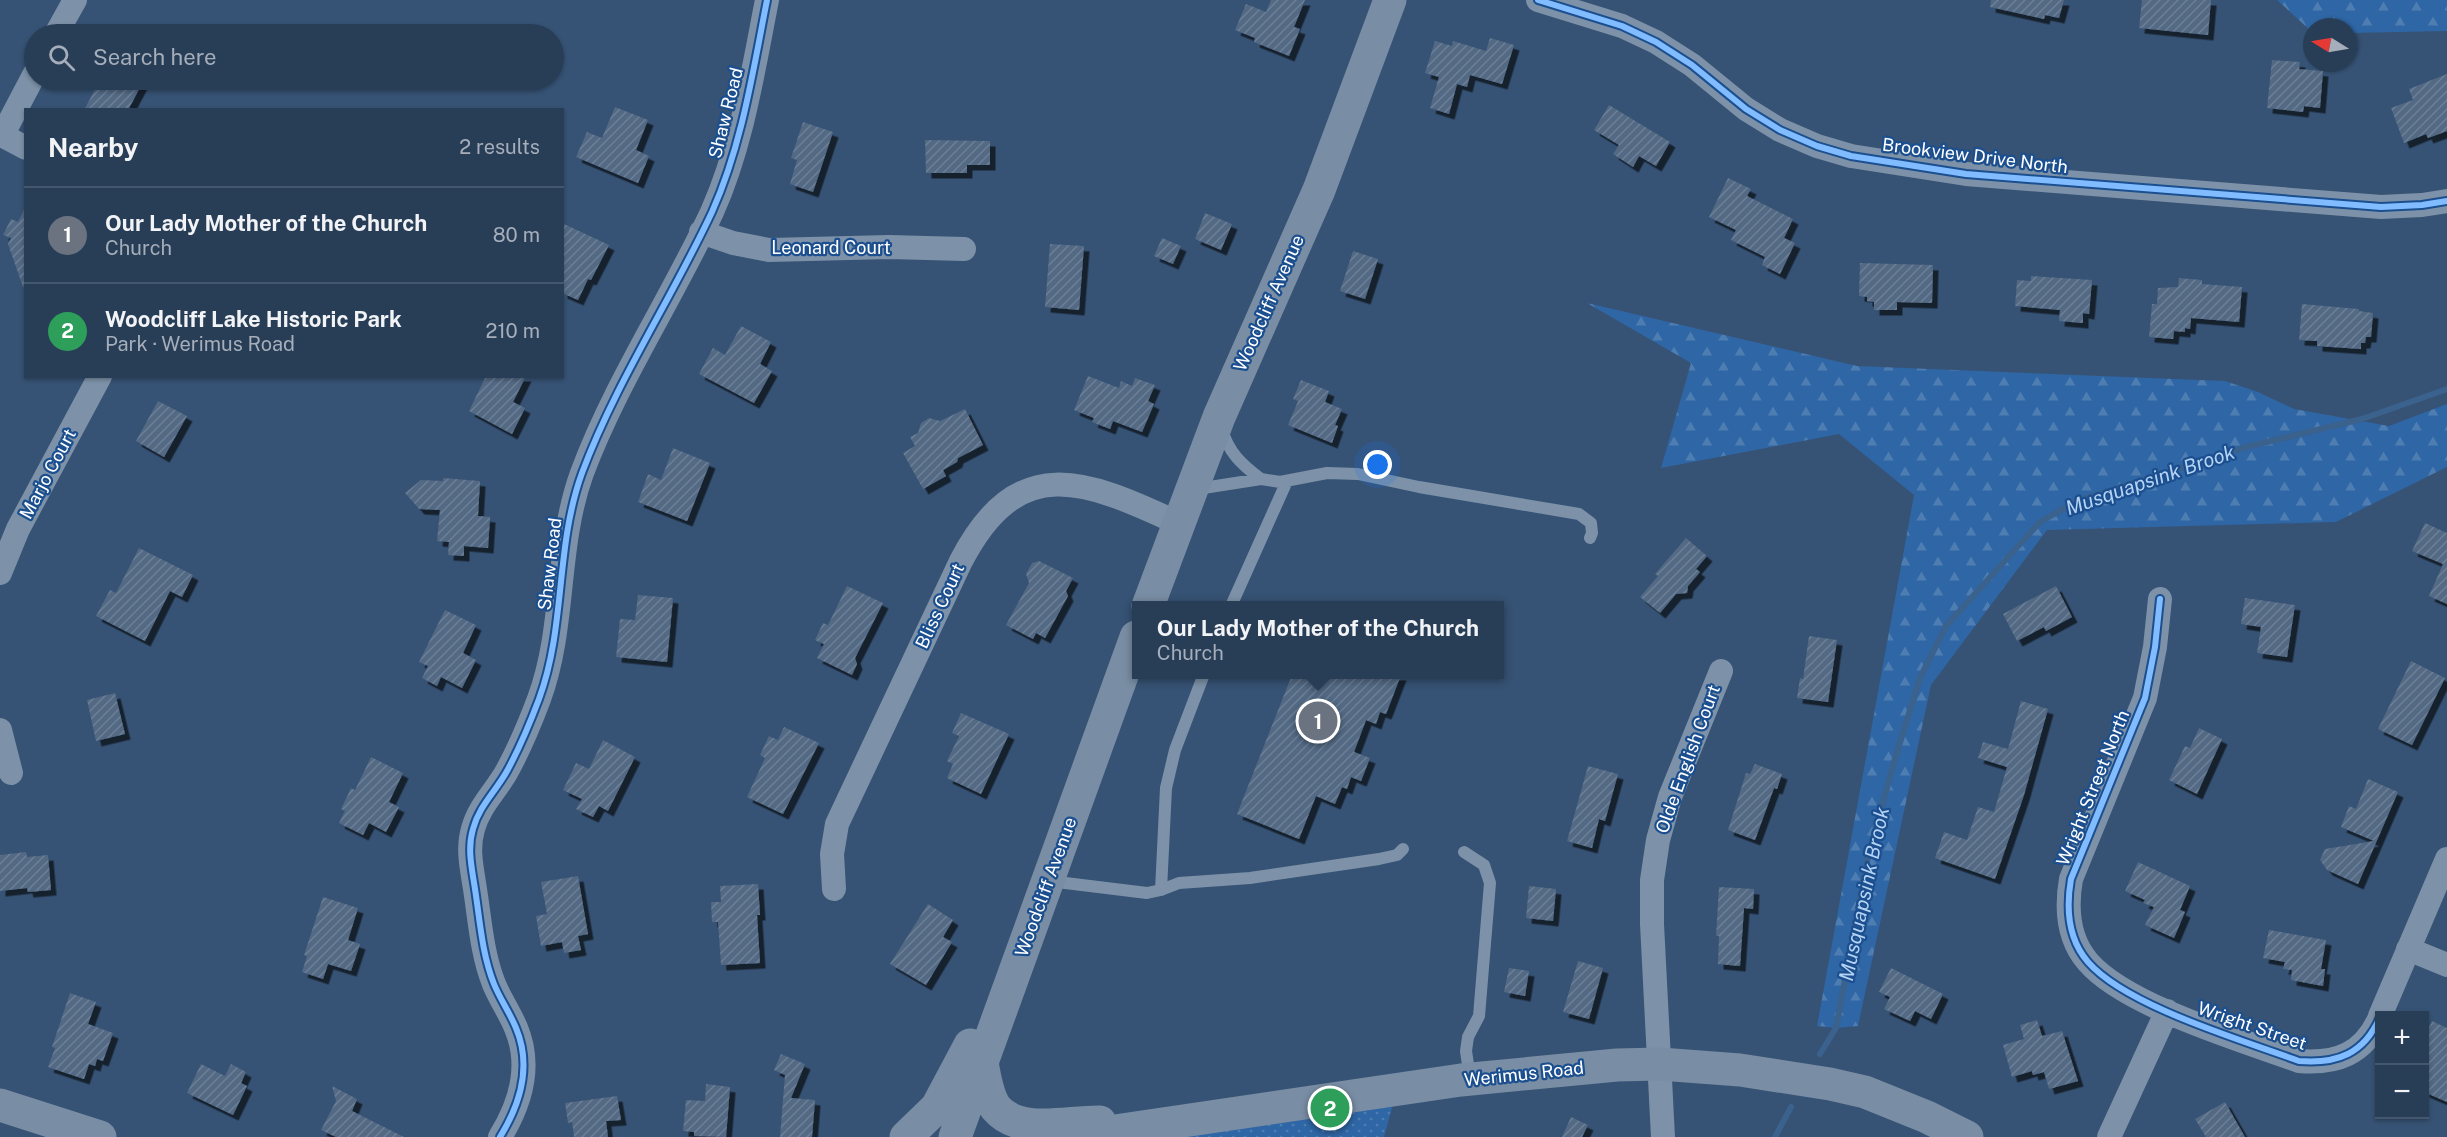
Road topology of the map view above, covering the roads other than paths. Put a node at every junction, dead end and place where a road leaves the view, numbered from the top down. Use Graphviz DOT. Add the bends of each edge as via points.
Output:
graph roads {
  1 [pos="75,0"];
  2 [pos="767,0"];
  3 [pos="1390,0"];
  4 [pos="1538,0"];
  5 [pos="62,24"];
  6 [pos="26,90"];
  7 [pos="1,135"];
  8 [pos="24,147"];
  9 [pos="2447,201"];
  10 [pos="701,232"];
  11 [pos="964,249"];
  12 [pos="99,378"];
  13 [pos="1219,417"];
  14 [pos="1261,479"];
  15 [pos="1287,481"];
  16 [pos="1184,508"];
  17 [pos="9,525"];
  18 [pos="1590,538"];
  19 [pos="0,573"];
  20 [pos="2160,599"];
  21 [pos="1150,601"];
  22 [pos="1233,601"];
  23 [pos="1132,651"];
  24 [pos="1721,671"];
  25 [pos="1202,679"];
  26 [pos="0,730"];
  27 [pos="11,772"];
  28 [pos="1403,849"];
  29 [pos="1464,852"];
  30 [pos="2447,859"];
  31 [pos="1048,881"];
  32 [pos="834,889"];
  33 [pos="1161,890"];
  34 [pos="2408,950"];
  35 [pos="2447,965"];
  36 [pos="2168,1011"];
  37 [pos="2382,1011"];
  38 [pos="999,1016"];
  39 [pos="2375,1025"];
  40 [pos="982,1063"];
  41 [pos="1660,1064"];
  42 [pos="1470,1079"];
  43 [pos="0,1106"];
  44 [pos="1137,1126"];
  45 [pos="100,1137"];
  46 [pos="500,1137"];
  47 [pos="906,1137"];
  48 [pos="955,1137"];
  49 [pos="1074,1137"];
  50 [pos="1663,1137"];
  51 [pos="1967,1137"];
  52 [pos="2109,1137"];
  1 -- 5 [label="street"];
  2 -- 10 [label="street, Shaw Road" via="746,106 730,162"];
  3 -- 13 [label="main road, Woodcliff Avenue" via="1319,190"];
  4 -- 9 [label="street, Brookview Drive North" via="1622,26 1656,42 1780,130 1851,156 1966,174 2381,207"];
  6 -- 7 [label="street"];
  7 -- 8 [label="street"];
  10 -- 11 [label="street, Leonard Court" via="769,250"];
  10 -- 46 [label="street, Shaw Road" via="599,430 581,477 567,528 549,672 506,772 479,811 472,831 470,851 485,958 522,1050 520,1098"];
  12 -- 17 [label="street, Marjo Court"];
  13 -- 14 [label="lane" via="1233,454"];
  13 -- 16 [label="main road, Woodcliff Avenue"];
  14 -- 15 [label="lane"];
  14 -- 16 [label="lane" via="1199,488"];
  15 -- 18 [label="lane" via="1327,473 1358,474 1579,514 1591,523"];
  15 -- 22 [label="lane"];
  16 -- 21 [label="main road, Woodcliff Avenue"];
  16 -- 32 [label="street, Bliss Court" via="1072,484 1033,489 1011,498 993,512 961,561 837,824 832,854"];
  17 -- 19 [label="street, Marjo Court"];
  20 -- 36 [label="street, Wright Street North" via="2145,698 2071,879 2068,918 2086,960 2102,976"];
  23 -- 31 [label="main road, Woodcliff Avenue"];
  24 -- 41 [label="street, Olde English Court" via="1670,797 1658,840 1652,880 1652,924"];
  25 -- 33 [label="lane" via="1174,750 1166,788"];
  26 -- 27 [label="street"];
  28 -- 33 [label="lane" via="1390,857 1250,878 1179,883"];
  29 -- 42 [label="lane" via="1484,865 1490,883 1479,1016 1466,1050"];
  30 -- 34 [label="street, Wright Street"];
  31 -- 33 [label="lane" via="1136,893"];
  31 -- 38 [label="main road, Woodcliff Avenue"];
  34 -- 35 [label="street"];
  34 -- 37 [label="street, Wright Street"];
  36 -- 39 [label="street, Wright Street" via="2299,1061 2319,1063 2355,1050"];
  36 -- 52 [label="street"];
  38 -- 40 [label="main road, Woodcliff Avenue"];
  38 -- 47 [label="main road" via="967,1050 937,1107"];
  40 -- 44 [label="main road" via="995,1107 1010,1120 1028,1124 1097,1122"];
  40 -- 48 [label="main road, Woodcliff Avenue"];
  41 -- 42 [label="main road, Werimus Road"];
  41 -- 50 [label="street, Olde English Court"];
  41 -- 51 [label="main road, Werimus Road" via="1740,1070 1865,1092"];
  42 -- 44 [label="main road, Werimus Road"];
  43 -- 45 [label="main road"];
  44 -- 49 [label="main road, Werimus Road"];
}
